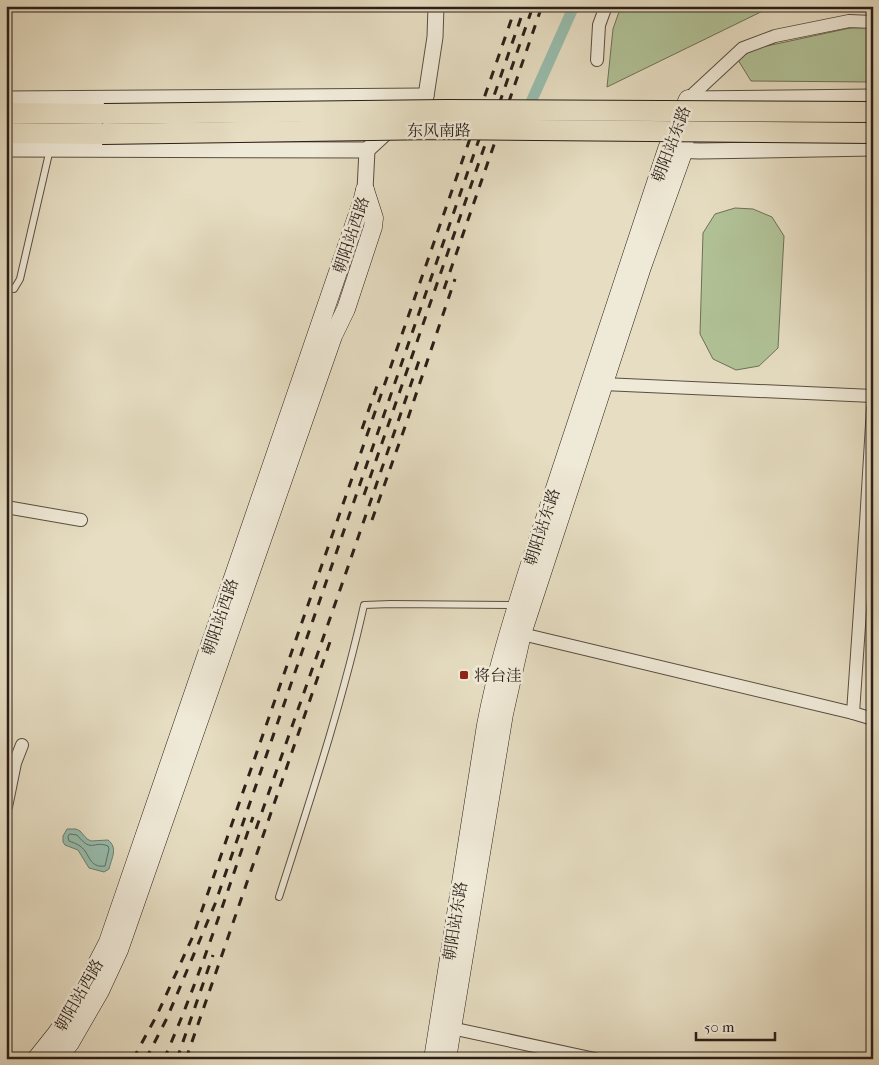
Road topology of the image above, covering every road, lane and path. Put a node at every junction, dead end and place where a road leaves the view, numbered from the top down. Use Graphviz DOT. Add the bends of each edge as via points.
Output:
graph roads {
  1 [pos="436,6"];
  2 [pos="606,6"];
  3 [pos="873,22"];
  4 [pos="598,60"];
  5 [pos="426,96"];
  6 [pos="873,97"];
  7 [pos="6,99"];
  8 [pos="688,99"];
  9 [pos="873,112"];
  10 [pos="6,114"];
  11 [pos="6,133"];
  12 [pos="873,133"];
  13 [pos="6,148"];
  14 [pos="873,148"];
  15 [pos="50,149"];
  16 [pos="367,150"];
  17 [pos="675,150"];
  18 [pos="365,190"];
  19 [pos="6,287"];
  20 [pos="603,384"];
  21 [pos="873,396"];
  22 [pos="873,408"];
  23 [pos="6,507"];
  24 [pos="81,520"];
  25 [pos="517,605"];
  26 [pos="522,634"];
  27 [pos="853,713"];
  28 [pos="873,719"];
  29 [pos="22,745"];
  30 [pos="6,807"];
  31 [pos="279,897"];
  32 [pos="452,1028"];
  33 [pos="36,1059"];
  34 [pos="56,1059"];
  35 [pos="433,1059"];
  36 [pos="446,1059"];
  37 [pos="595,1059"];
  1 -- 5 [label="street" via="435,38"];
  2 -- 4 [label="street" via="599,25"];
  3 -- 8 [label="street" via="849,21 775,36 743,48"];
  5 -- 7 [label="street"];
  5 -- 16 [label="street"];
  6 -- 8 [label="street"];
  8 -- 17 [label="main road, 朝阳站东路"];
  9 -- 10 [label="main road, 东风南路, bridge" via="446,110"];
  11 -- 12 [label="main road, 东风南路, bridge" via="439,130"];
  13 -- 15 [label="street"];
  14 -- 17 [label="street"];
  15 -- 16 [label="street"];
  15 -- 19 [label="lane" via="20,279 14,289"];
  16 -- 18 [label="street"];
  17 -- 20 [label="main road, 朝阳站东路" via="642,267"];
  17 -- 25 [label="main road, 朝阳站东路"];
  18 -- 33 [label="main road, 朝阳站西路" via="108,942 74,1008"];
  18 -- 34 [label="main road, 朝阳站西路" via="374,227 119,950 70,1043"];
  20 -- 21 [label="street"];
  20 -- 26 [label="main road, 朝阳站东路"];
  22 -- 27 [label="street"];
  23 -- 24 [label="street"];
  25 -- 31 [label="lane" via="364,605 329,740"];
  25 -- 35 [label="main road, 朝阳站东路" via="486,725"];
  26 -- 27 [label="street"];
  26 -- 32 [label="main road, 朝阳站东路" via="504,714"];
  27 -- 28 [label="street"];
  29 -- 30 [label="street"];
  32 -- 36 [label="main road, 朝阳站东路"];
  32 -- 37 [label="street"];
}
